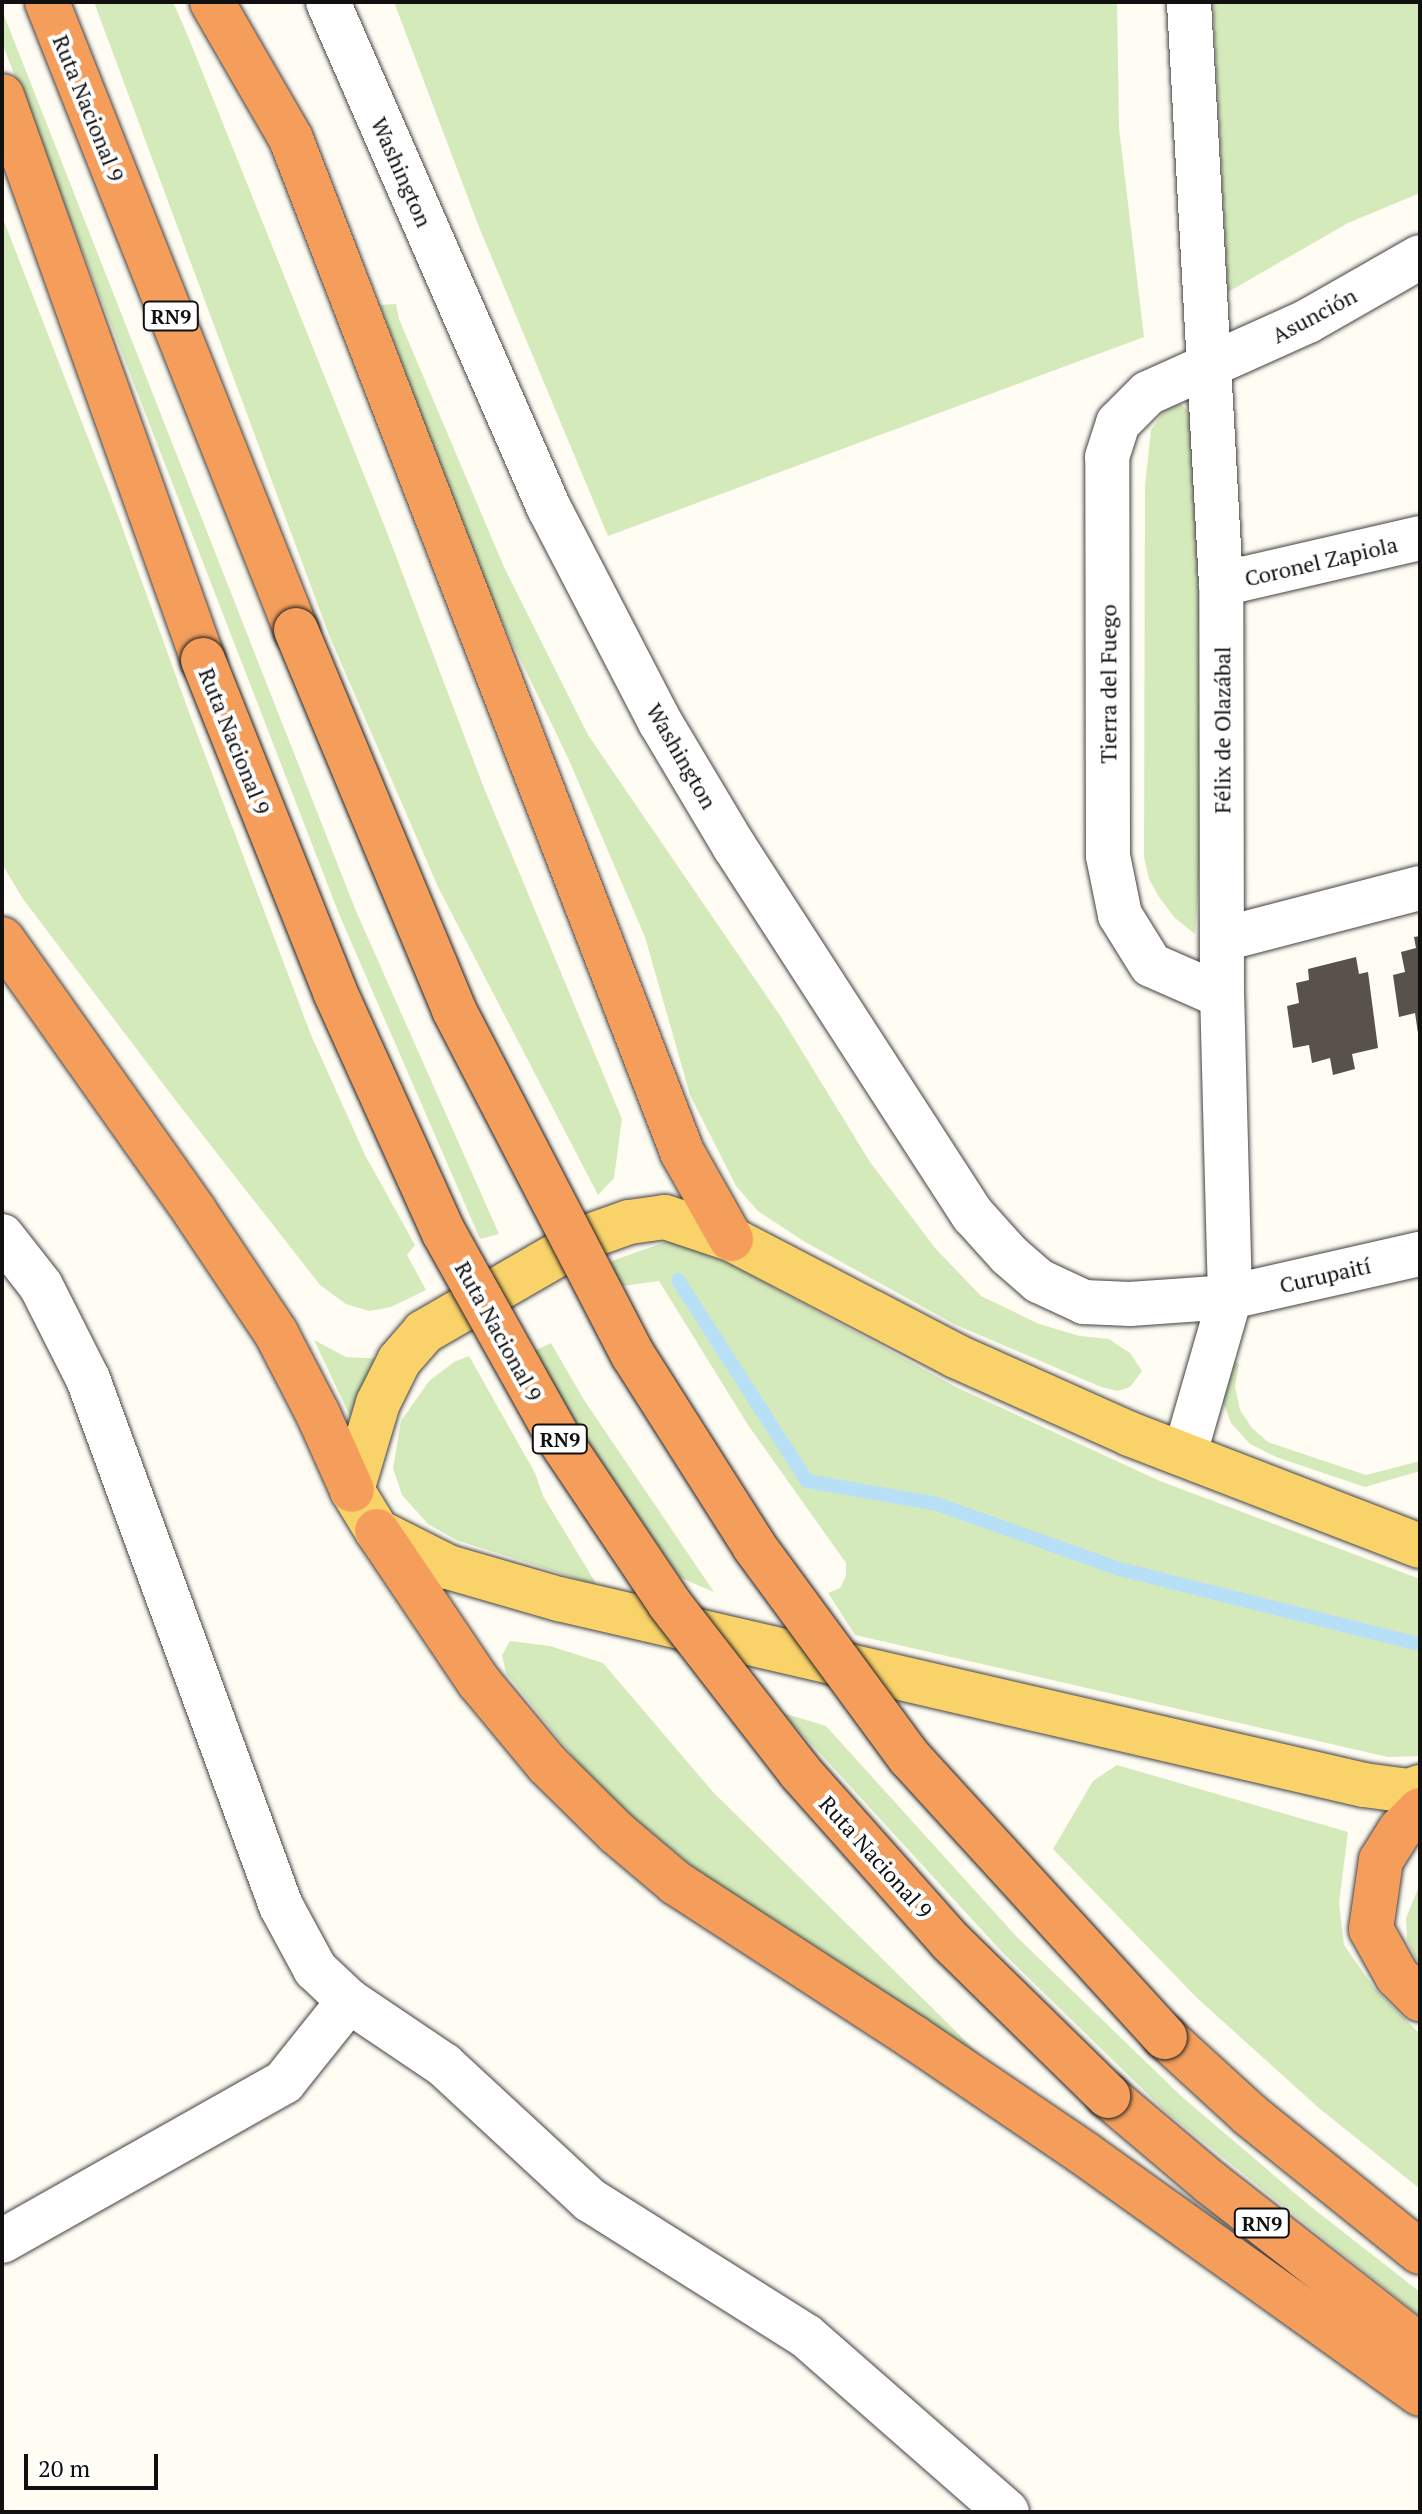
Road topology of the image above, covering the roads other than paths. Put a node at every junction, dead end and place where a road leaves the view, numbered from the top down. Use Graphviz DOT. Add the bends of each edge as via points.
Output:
graph roads {
  1 [pos="47,2"];
  2 [pos="212,2"];
  3 [pos="328,2"];
  4 [pos="1189,2"];
  5 [pos="2,96"];
  6 [pos="1420,257"];
  7 [pos="1206,369"];
  8 [pos="1420,538"];
  9 [pos="1221,584"];
  10 [pos="1420,888"];
  11 [pos="2,939"];
  12 [pos="1224,939"];
  13 [pos="1222,996"];
  14 [pos="2,1236"];
  15 [pos="731,1239"];
  16 [pos="1420,1254"];
  17 [pos="1230,1297"];
  18 [pos="1185,1453"];
  19 [pos="352,1490"];
  20 [pos="1420,1520"];
  21 [pos="1375,1530"];
  22 [pos="377,1531"];
  23 [pos="1420,1546"];
  24 [pos="1420,1787"];
  25 [pos="1420,1810"];
  26 [pos="1420,1999"];
  27 [pos="349,2001"];
  28 [pos="2,2241"];
  29 [pos="1420,2252"];
  30 [pos="1420,2346"];
  31 [pos="1420,2394"];
  32 [pos="1007,2512"];
  1 -- 29 [label="highway, Ruta Nacional 9 / RN9, bridge" via="296,630 454,1010 633,1355 754,1546 910,1758 1165,2037 1250,2115"];
  2 -- 15 [label="highway" via="291,139 682,1152"];
  3 -- 17 [label="street, Washington" via="549,508 660,722 973,1215 1039,1281 1084,1302"];
  4 -- 7 [label="street, Félix de Olazábal"];
  5 -- 30 [label="highway, Ruta Nacional 9 / RN9, bridge" via="203,660 335,992 431,1204 559,1439 669,1603 800,1772 951,1942 1108,2096"];
  6 -- 7 [label="street, Asunción" via="1308,321"];
  7 -- 9 [label="street, Félix de Olazábal"];
  7 -- 13 [label="street, Tierra del Fuego" via="1148,393 1118,423 1107,457 1108,856 1120,915 1151,965"];
  8 -- 9 [label="street, Coronel Zapiola"];
  9 -- 12 [label="street, Félix de Olazábal"];
  10 -- 12 [label="street"];
  11 -- 19 [label="highway" via="276,1333"];
  12 -- 13 [label="street, Félix de Olazábal"];
  13 -- 17 [label="street, Félix de Olazábal"];
  14 -- 27 [label="street" via="41,1286 88,1379 281,1906 315,1969"];
  15 -- 18 [label="main road" via="956,1356"];
  15 -- 19 [label="main road" via="665,1217 629,1222 590,1236 424,1332 399,1361 378,1403"];
  16 -- 17 [label="street, Curupaití"];
  17 -- 18 [label="street, Félix de Olazábal"];
  18 -- 21 [label="main road"];
  19 -- 22 [label="main road"];
  20 -- 21 [label="main road"];
  21 -- 23 [label="main road"];
  22 -- 24 [label="main road" via="448,1567 559,1599 1364,1785 1409,1791"];
  22 -- 31 [label="highway" via="479,1682 548,1765 676,1883 1085,2154"];
  25 -- 26 [label="highway" via="1381,1860 1371,1929 1397,1976"];
  27 -- 28 [label="street" via="284,2082"];
  27 -- 32 [label="street" via="444,2065 590,2200 806,2336"];
}
